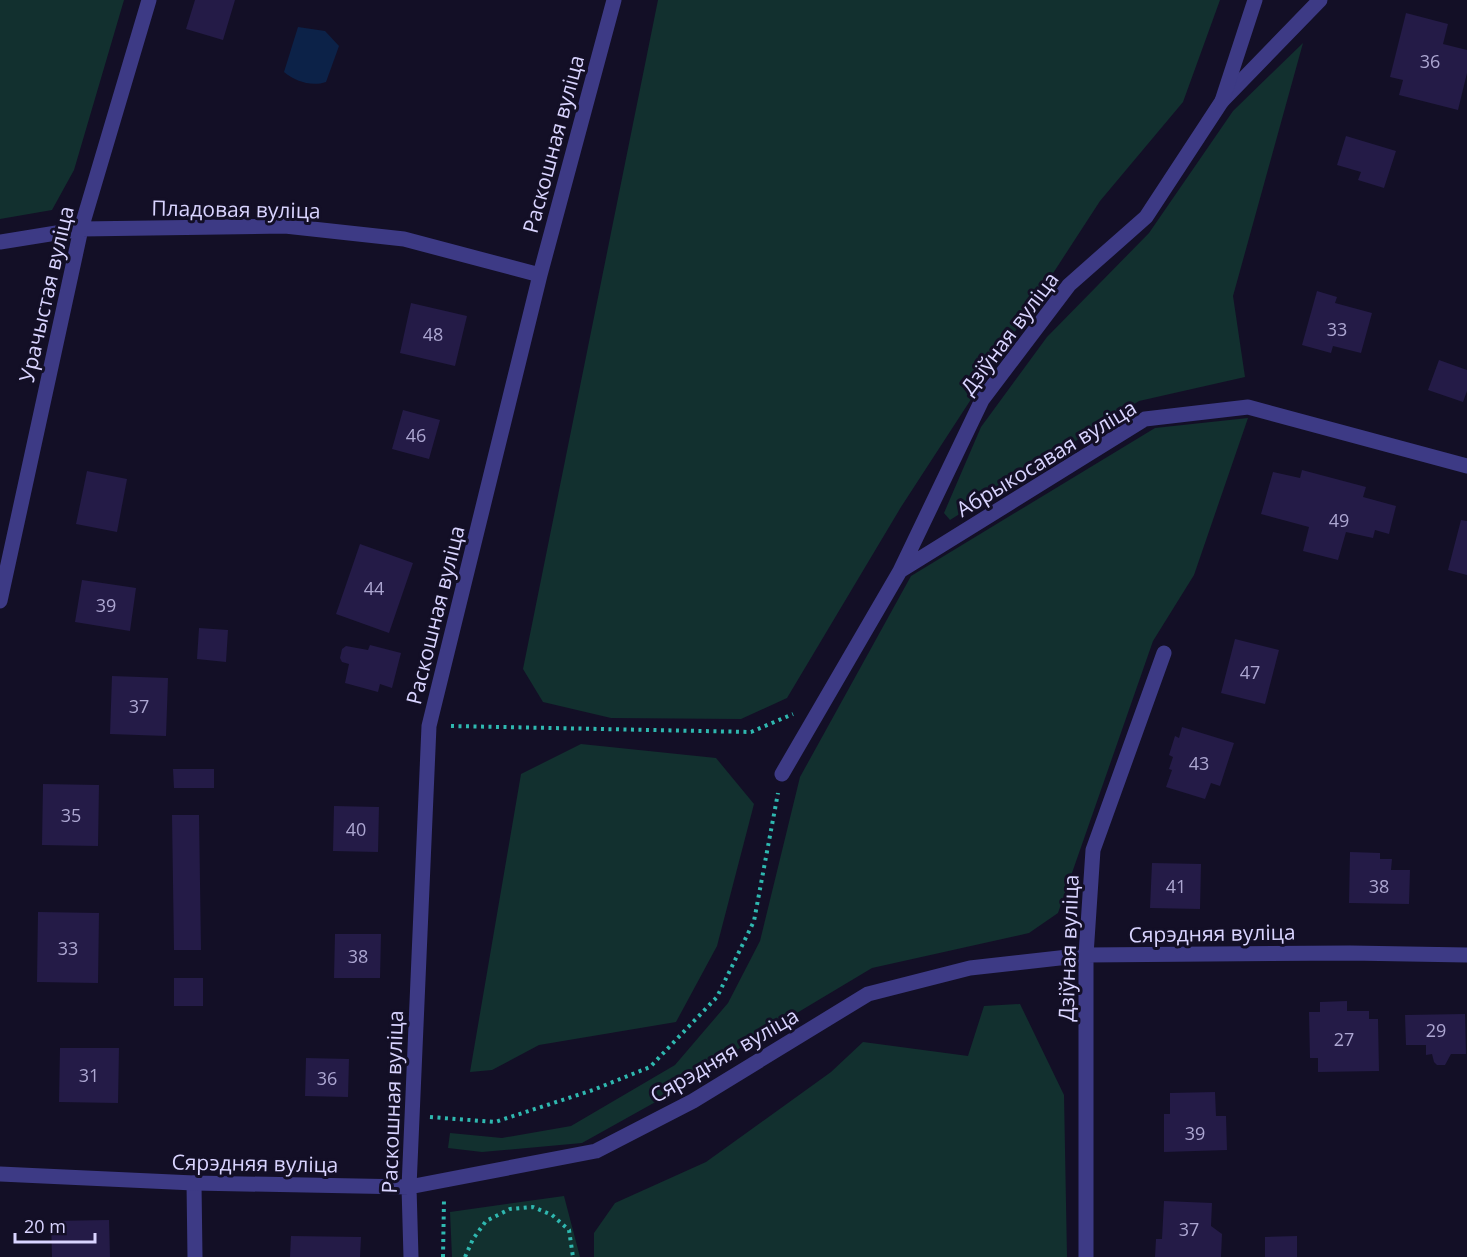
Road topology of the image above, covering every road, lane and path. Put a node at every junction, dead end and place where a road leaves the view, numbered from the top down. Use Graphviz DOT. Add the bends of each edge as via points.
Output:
graph roads {
  1 [pos="149,0"];
  2 [pos="614,0"];
  3 [pos="1255,0"];
  4 [pos="1320,0"];
  5 [pos="1222,100"];
  6 [pos="81,229"];
  7 [pos="0,242"];
  8 [pos="540,275"];
  9 [pos="1467,466"];
  10 [pos="900,571"];
  11 [pos="0,602"];
  12 [pos="1164,653"];
  13 [pos="794,714"];
  14 [pos="429,726"];
  15 [pos="782,774"];
  16 [pos="1086,955"];
  17 [pos="1467,955"];
  18 [pos="412,1116"];
  19 [pos="0,1174"];
  20 [pos="445,1181"];
  21 [pos="194,1183"];
  22 [pos="409,1188"];
  23 [pos="195,1257"];
  24 [pos="411,1257"];
  25 [pos="443,1257"];
  26 [pos="465,1257"];
  27 [pos="573,1257"];
  28 [pos="1086,1257"];
  1 -- 6 [label="street, Урачыстая вуліца"];
  2 -- 8 [label="street, Раскошная вуліца"];
  3 -- 5 [label="street, Дзіўная вуліца"];
  4 -- 5 [label="street"];
  5 -- 10 [label="street, Дзіўная вуліца" via="1146,217 1069,285 982,400"];
  6 -- 7 [label="street, Пладовая вуліца"];
  6 -- 8 [label="street, Пладовая вуліца" via="296,227 404,239"];
  6 -- 11 [label="street, Урачыстая вуліца"];
  8 -- 14 [label="street, Раскошная вуліца"];
  9 -- 10 [label="street, Абрыкосавая вуліца" via="1248,406 1145,419"];
  10 -- 15 [label="street, Дзіўная вуліца"];
  12 -- 16 [label="street, Дзіўная вуліца" via="1093,850"];
  13 -- 14 [label="path" via="751,732"];
  14 -- 18 [label="street, Раскошная вуліца"];
  15 -- 18 [label="path" via="754,921 717,997 650,1067 495,1122"];
  16 -- 17 [label="street, Сярэдняя вуліца"];
  16 -- 20 [label="street, Сярэдняя вуліца" via="969,968 868,994 693,1101 596,1151"];
  16 -- 28 [label="street, Дзіўная вуліца"];
  18 -- 22 [label="street, Раскошная вуліца"];
  19 -- 21 [label="street, Сярэдняя вуліца"];
  20 -- 22 [label="street, Сярэдняя вуліца"];
  20 -- 25 [label="path"];
  21 -- 22 [label="street, Сярэдняя вуліца"];
  21 -- 23 [label="street"];
  22 -- 24 [label="street, Раскошная вуліца"];
  26 -- 27 [label="path" via="486,1221 510,1209 533,1207 552,1215 569,1230"];
}
